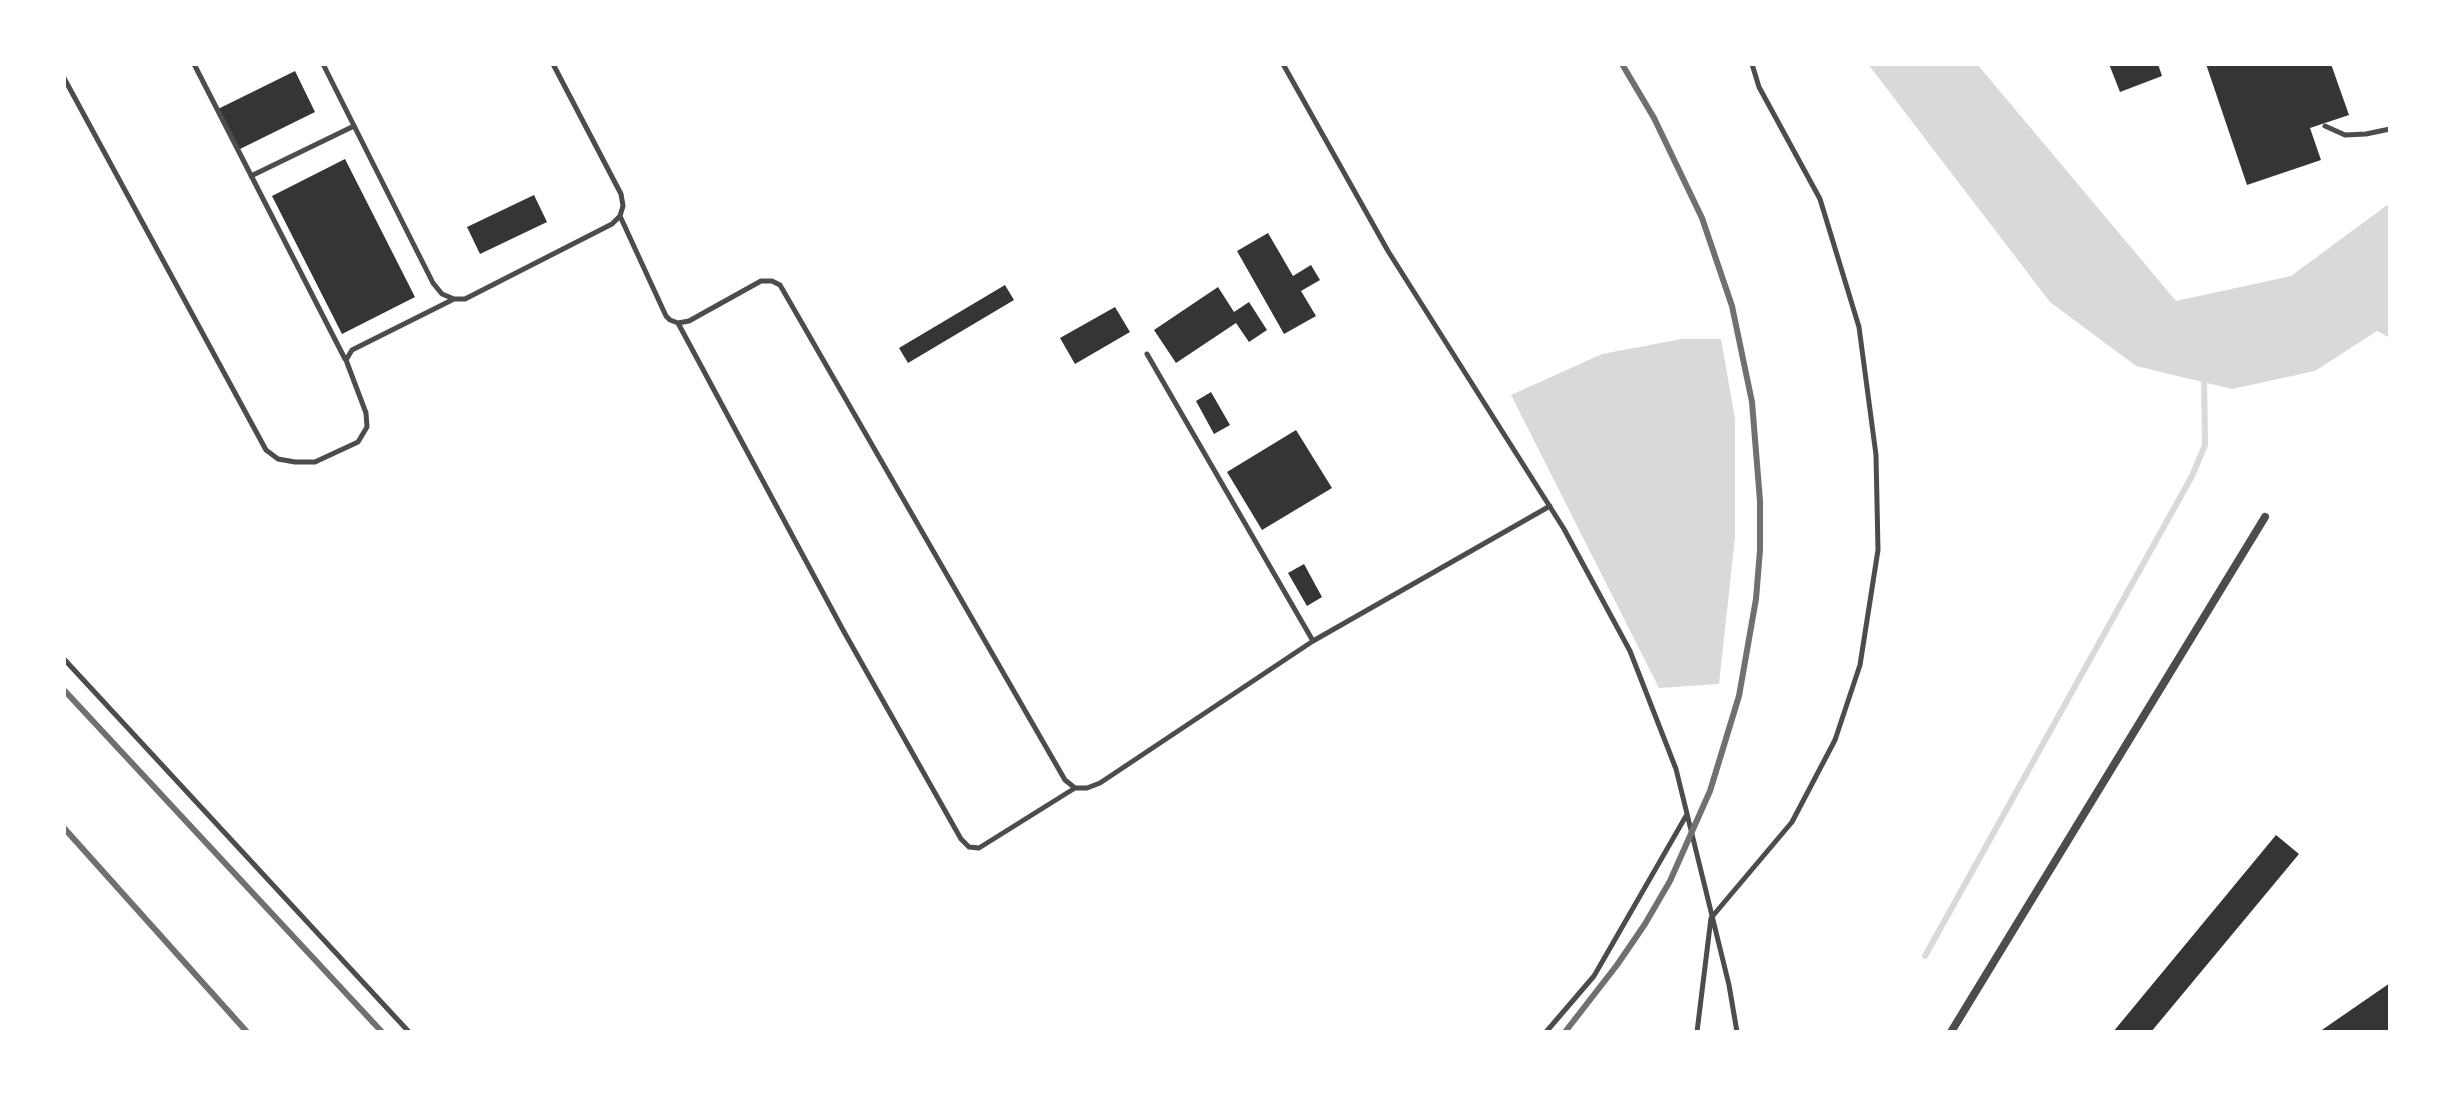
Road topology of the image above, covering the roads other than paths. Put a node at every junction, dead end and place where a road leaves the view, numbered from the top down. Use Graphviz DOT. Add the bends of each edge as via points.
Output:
graph roads {
  1 [pos="194,64"];
  2 [pos="323,64"];
  3 [pos="553,64"];
  4 [pos="1283,64"];
  5 [pos="1752,64"];
  6 [pos="64,78"];
  7 [pos="354,126"];
  8 [pos="2325,126"];
  9 [pos="2390,129"];
  10 [pos="251,176"];
  11 [pos="620,216"];
  12 [pos="454,299"];
  13 [pos="678,323"];
  14 [pos="1147,354"];
  15 [pos="346,360"];
  16 [pos="1550,506"];
  17 [pos="2265,517"];
  18 [pos="1313,641"];
  19 [pos="64,659"];
  20 [pos="1075,788"];
  21 [pos="1687,815"];
  22 [pos="1711,918"];
  23 [pos="409,1032"];
  24 [pos="1546,1032"];
  25 [pos="1697,1032"];
  26 [pos="1737,1032"];
  27 [pos="1951,1032"];
  1 -- 10 [label="lane"];
  2 -- 7 [label="lane"];
  3 -- 11 [label="lane" via="621,194"];
  4 -- 16 [label="lane" via="1388,251"];
  5 -- 22 [label="lane" via="1759,87 1820,199 1859,327 1876,455 1878,550 1860,665 1835,740 1792,822"];
  6 -- 15 [label="lane" via="266,450 278,459 315,462 358,442 367,427 366,413"];
  7 -- 10 [label="lane"];
  7 -- 12 [label="lane" via="433,283"];
  8 -- 9 [label="lane" via="2345,135"];
  10 -- 15 [label="lane"];
  11 -- 12 [label="lane" via="465,299"];
  11 -- 13 [label="lane" via="666,316"];
  12 -- 15 [label="lane" via="352,350"];
  13 -- 20 [label="lane" via="761,281 780,285 1065,780"];
  13 -- 20 [label="lane" via="961,839 979,848"];
  14 -- 18 [label="lane"];
  16 -- 18 [label="lane"];
  16 -- 21 [label="lane" via="1630,651 1676,769"];
  17 -- 27 [label="street"];
  18 -- 20 [label="lane" via="1100,783"];
  19 -- 23 [label="lane"];
  21 -- 22 [label="lane"];
  21 -- 24 [label="lane" via="1594,976"];
  22 -- 25 [label="lane"];
  22 -- 26 [label="lane"];
}
